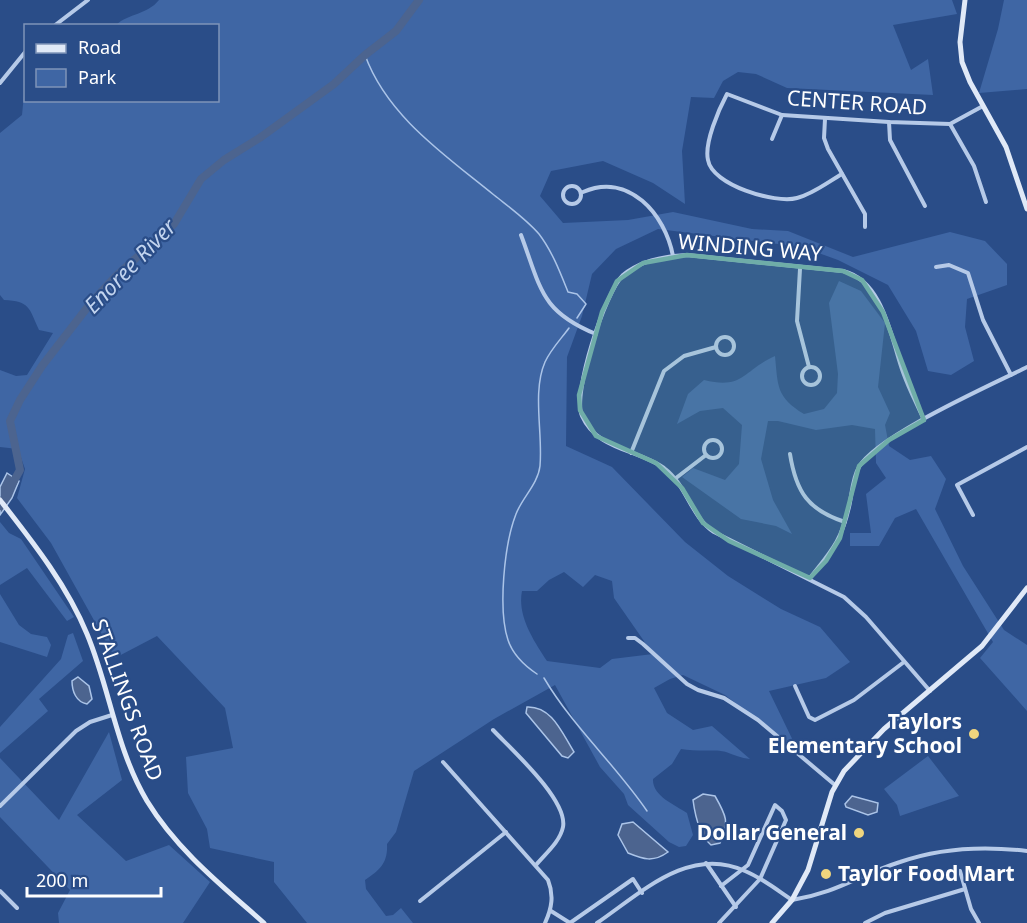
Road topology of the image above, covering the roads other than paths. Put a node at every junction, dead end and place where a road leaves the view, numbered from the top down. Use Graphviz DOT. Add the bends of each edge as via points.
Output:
graph roads {
  1 [pos="88,0"];
  2 [pos="965,0"];
  3 [pos="57,24"];
  4 [pos="24,53"];
  5 [pos="0,83"];
  6 [pos="983,106"];
  7 [pos="782,115"];
  8 [pos="825,119"];
  9 [pos="890,122"];
  10 [pos="950,124"];
  11 [pos="772,140"];
  12 [pos="842,174"];
  13 [pos="583,192"];
  14 [pos="986,202"];
  15 [pos="925,206"];
  16 [pos="1027,209"];
  17 [pos="865,227"];
  18 [pos="521,235"];
  19 [pos="673,256"];
  20 [pos="936,267"];
  21 [pos="801,268"];
  22 [pos="596,334"];
  23 [pos="716,347"];
  24 [pos="808,367"];
  25 [pos="1027,367"];
  26 [pos="1011,375"];
  27 [pos="924,420"];
  28 [pos="1027,447"];
  29 [pos="631,453"];
  30 [pos="790,454"];
  31 [pos="706,455"];
  32 [pos="676,478"];
  33 [pos="0,500"];
  34 [pos="973,515"];
  35 [pos="845,522"];
  36 [pos="810,578"];
  37 [pos="1027,588"];
  38 [pos="628,638"];
  39 [pos="904,662"];
  40 [pos="795,686"];
  41 [pos="930,691"];
  42 [pos="112,715"];
  43 [pos="493,730"];
  44 [pos="443,762"];
  45 [pos="835,786"];
  46 [pos="0,806"];
  47 [pos="506,832"];
  48 [pos="1027,851"];
  49 [pos="706,863"];
  50 [pos="536,865"];
  51 [pos="744,870"];
  52 [pos="960,871"];
  53 [pos="760,879"];
  54 [pos="721,886"];
  55 [pos="965,889"];
  56 [pos="0,891"];
  57 [pos="642,893"];
  58 [pos="792,900"];
  59 [pos="420,901"];
  60 [pos="736,907"];
  61 [pos="17,908"];
  62 [pos="551,910"];
  63 [pos="264,923"];
  64 [pos="545,923"];
  65 [pos="570,923"];
  66 [pos="597,923"];
  67 [pos="719,923"];
  68 [pos="772,923"];
  69 [pos="865,923"];
  70 [pos="979,923"];
  1 -- 3 [label="street"];
  2 -- 6 [label="street" via="962,62"];
  4 -- 5 [label="street"];
  6 -- 10 [label="street, CENTER ROAD"];
  6 -- 16 [label="street" via="1010,157"];
  7 -- 8 [label="street, CENTER ROAD"];
  7 -- 11 [label="street"];
  7 -- 12 [label="street, CENTER ROAD" via="727,94 715,121 708,163 720,176 749,193 789,199 807,194"];
  8 -- 9 [label="street, CENTER ROAD"];
  8 -- 12 [label="street" via="824,138"];
  9 -- 10 [label="street, CENTER ROAD"];
  9 -- 15 [label="street" via="890,140"];
  10 -- 14 [label="street" via="974,166"];
  12 -- 17 [label="street" via="865,214"];
  13 -- 13 [label="street" via="570,186 562,193 564,200 572,204 580,200"];
  13 -- 19 [label="street" via="611,188 629,192 645,202 662,222"];
  18 -- 22 [label="street" via="550,306"];
  19 -- 21 [label="street, WINDING WAY"];
  19 -- 22 [label="street, WINDING WAY" via="643,263 620,278 607,299"];
  20 -- 26 [label="street" via="949,265 968,273 983,320"];
  21 -- 24 [label="street" via="797,321"];
  21 -- 27 [label="street, WINDING WAY" via="846,272 867,285 883,312 904,376"];
  22 -- 29 [label="street, WINDING WAY" via="579,395 580,410 597,436"];
  23 -- 23 [label="street" via="722,337 730,338 734,345 732,352 725,355"];
  23 -- 29 [label="street" via="684,356 664,371"];
  24 -- 24 [label="street" via="802,378 813,385 820,374 816,368"];
  25 -- 26 [label="street"];
  26 -- 27 [label="street"];
  27 -- 35 [label="street" via="889,440 862,463 855,475"];
  28 -- 34 [label="street" via="957,485"];
  29 -- 32 [label="street, WINDING WAY"];
  30 -- 35 [label="street" via="796,481 809,501 825,515"];
  31 -- 31 [label="street" via="706,443 721,443 720,455"];
  31 -- 32 [label="street"];
  32 -- 36 [label="street, WINDING WAY" via="709,529"];
  33 -- 42 [label="street, STALLINGS ROAD" via="60,582 81,620"];
  35 -- 36 [label="street" via="834,551"];
  36 -- 39 [label="street, WINDING WAY" via="854,605"];
  37 -- 41 [label="street" via="982,646"];
  38 -- 45 [label="street" via="644,644 693,688 724,698 758,720"];
  39 -- 40 [label="street" via="854,700 815,720 809,717"];
  39 -- 41 [label="street, WINDING WAY"];
  41 -- 45 [label="street" via="862,750"];
  42 -- 46 [label="street" via="76,731"];
  42 -- 63 [label="street, STALLINGS ROAD" via="132,774 167,830 195,862"];
  43 -- 50 [label="street" via="553,796 563,813 561,832"];
  44 -- 47 [label="street"];
  45 -- 58 [label="street" via="814,856"];
  47 -- 50 [label="street"];
  47 -- 59 [label="street"];
  48 -- 58 [label="street" via="978,849 925,855 898,862 829,893"];
  49 -- 51 [label="street"];
  49 -- 54 [label="street"];
  49 -- 57 [label="street" via="674,871"];
  50 -- 62 [label="street" via="552,890"];
  51 -- 53 [label="street"];
  51 -- 53 [label="street" via="775,805 786,820"];
  51 -- 54 [label="street"];
  52 -- 55 [label="street"];
  53 -- 58 [label="street"];
  53 -- 60 [label="street"];
  54 -- 60 [label="street"];
  55 -- 69 [label="street"];
  55 -- 70 [label="street"];
  56 -- 61 [label="street"];
  57 -- 65 [label="street" via="633,879"];
  57 -- 66 [label="street"];
  58 -- 68 [label="street"];
  60 -- 67 [label="street"];
  62 -- 64 [label="street"];
  62 -- 65 [label="street"];
}
